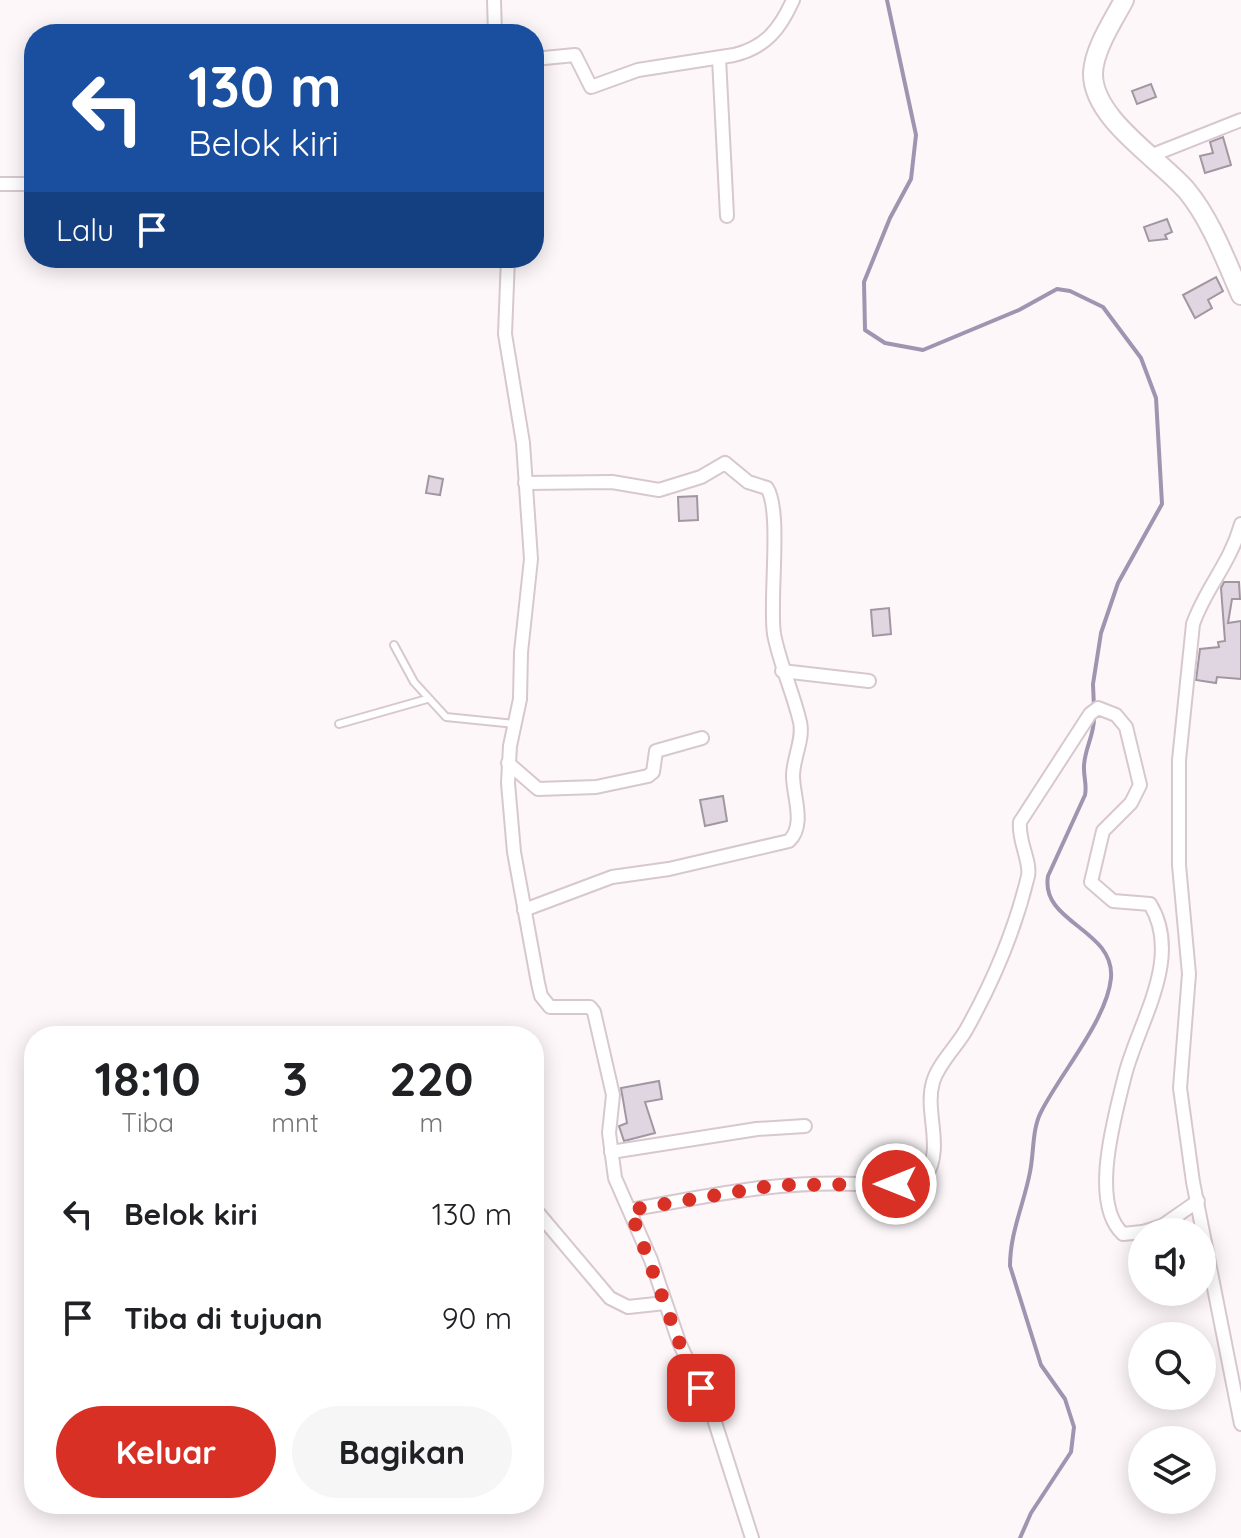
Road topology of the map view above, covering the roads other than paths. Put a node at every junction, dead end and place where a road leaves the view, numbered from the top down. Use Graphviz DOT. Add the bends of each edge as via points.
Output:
graph roads {
  1 [pos="494,0"];
  2 [pos="793,0"];
  3 [pos="1124,0"];
  4 [pos="493,24"];
  5 [pos="544,58"];
  6 [pos="719,58"];
  7 [pos="1241,120"];
  8 [pos="1150,156"];
  9 [pos="0,184"];
  10 [pos="24,184"];
  11 [pos="727,216"];
  12 [pos="508,268"];
  13 [pos="1241,295"];
  14 [pos="525,483"];
  15 [pos="1241,524"];
  16 [pos="394,645"];
  17 [pos="782,671"];
  18 [pos="869,681"];
  19 [pos="427,699"];
  20 [pos="339,724"];
  21 [pos="515,724"];
  22 [pos="702,738"];
  23 [pos="508,763"];
  24 [pos="524,910"];
  25 [pos="805,1126"];
  26 [pos="611,1152"];
  27 [pos="894,1163"];
  28 [pos="896,1184"];
  29 [pos="1198,1201"];
  30 [pos="630,1210"];
  31 [pos="1174,1218"];
  32 [pos="544,1220"];
  33 [pos="1128,1233"];
  34 [pos="665,1303"];
  35 [pos="1241,1424"];
  36 [pos="752,1538"];
  1 -- 4 [label="street"];
  2 -- 6 [label="street" via="771,37 749,51"];
  3 -- 8 [label="street" via="1097,55 1094,84 1115,121"];
  5 -- 6 [label="street" via="575,55 591,87 638,70"];
  6 -- 11 [label="street"];
  7 -- 8 [label="street"];
  8 -- 13 [label="street" via="1201,209"];
  9 -- 10 [label="street"];
  12 -- 14 [label="street" via="505,334 517,390"];
  14 -- 17 [label="street" via="612,482 659,490 725,463 748,482 767,488 774,554 771,607"];
  14 -- 21 [label="street" via="531,559"];
  15 -- 29 [label="street" via="1228,562 1193,624 1179,760 1179,865 1189,974 1180,1088"];
  16 -- 19 [label="lane"];
  17 -- 18 [label="street"];
  17 -- 24 [label="street" via="801,728 793,773 793,838 669,869 612,877"];
  19 -- 20 [label="lane"];
  19 -- 21 [label="lane" via="453,719"];
  21 -- 23 [label="street"];
  22 -- 23 [label="street" via="656,751 648,776 596,787 538,789"];
  23 -- 24 [label="street" via="511,828"];
  24 -- 26 [label="street" via="541,996 550,1007 590,1007 594,1012 613,1095"];
  25 -- 26 [label="street"];
  26 -- 30 [label="street" via="615,1178"];
  27 -- 28 [label="street"];
  28 -- 30 [label="street" via="776,1185"];
  28 -- 33 [label="street" via="921,1181 930,1170 935,1151 934,1079 982,1001 1028,877 1020,840 1022,818 1090,714 1101,708 1126,727 1140,785 1131,803 1103,831 1091,882 1113,901 1150,904 1160,921 1162,956 1125,1075 1105,1181 1112,1224"];
  29 -- 31 [label="street"];
  29 -- 35 [label="street"];
  30 -- 34 [label="street"];
  32 -- 34 [label="street" via="610,1298 628,1307"];
  34 -- 36 [label="street" via="713,1416"];
}
